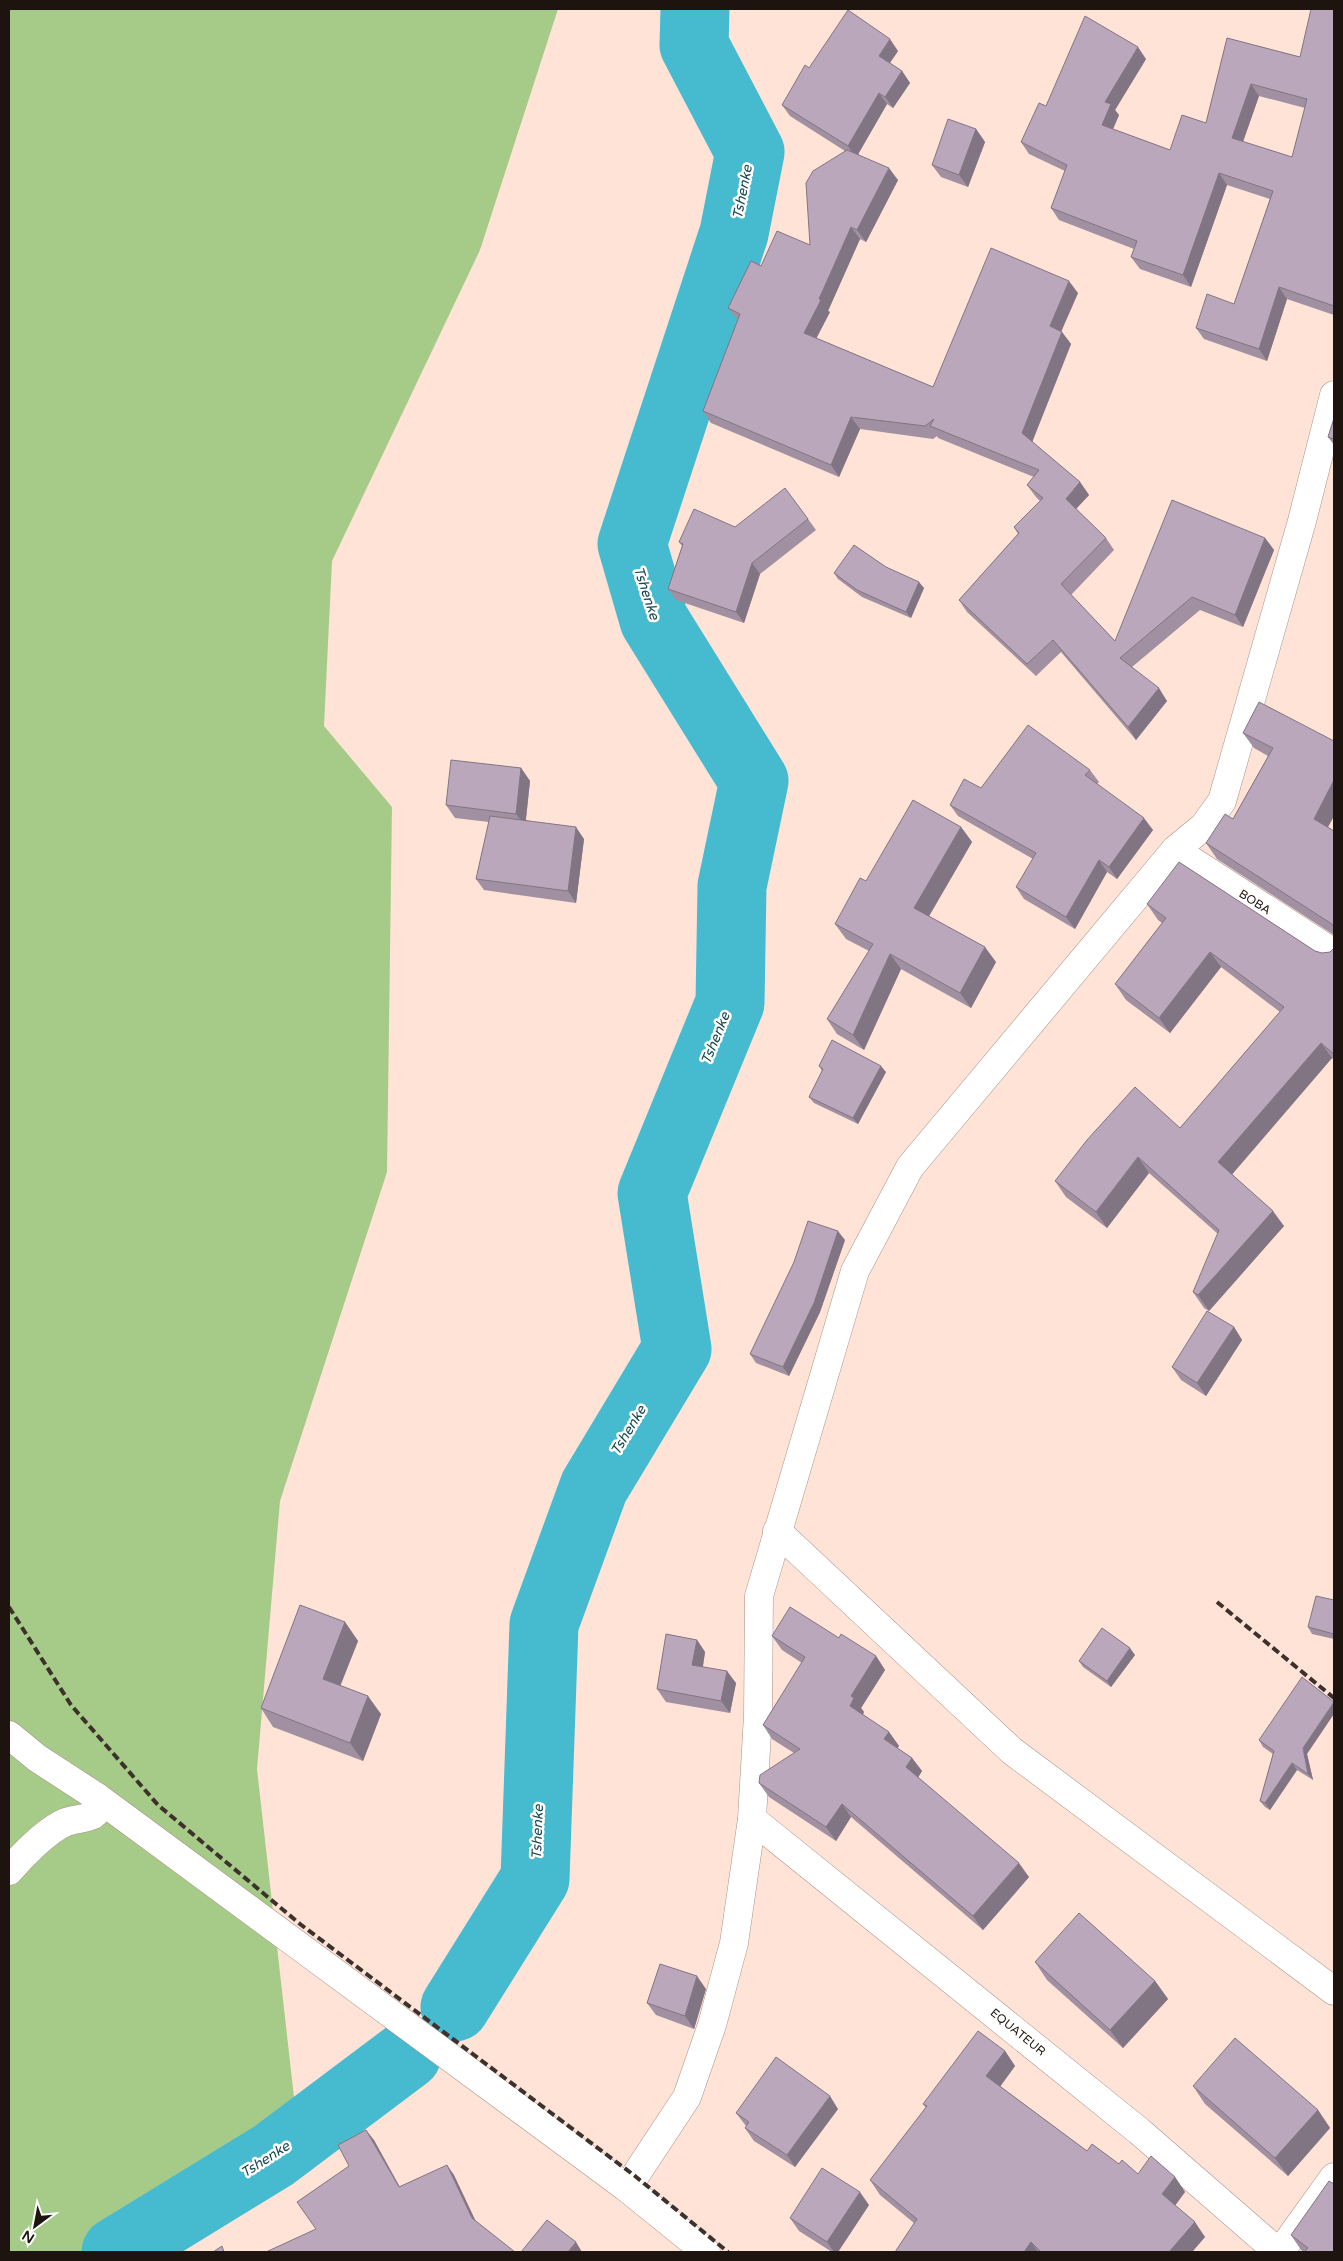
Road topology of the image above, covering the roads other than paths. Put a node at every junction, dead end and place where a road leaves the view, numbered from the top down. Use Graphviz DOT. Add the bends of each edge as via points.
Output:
graph roads {
  1 [pos="1334,395"];
  2 [pos="1175,850"];
  3 [pos="1334,953"];
  4 [pos="777,1531"];
  5 [pos="9,1735"];
  6 [pos="97,1797"];
  7 [pos="752,1819"];
  8 [pos="9,1871"];
  9 [pos="1334,1991"];
  10 [pos="1334,2177"];
  11 [pos="627,2188"];
  12 [pos="706,2252"];
  13 [pos="1279,2252"];
  1 -- 2 [label="street" via="1302,521 1222,801 1204,826"];
  2 -- 3 [label="street, BOBA"];
  2 -- 4 [label="street" via="910,1167 855,1271"];
  4 -- 7 [label="street" via="758,1596 758,1715"];
  4 -- 9 [label="street" via="1012,1751"];
  5 -- 6 [label="street" via="37,1758"];
  6 -- 8 [label="street" via="99,1803 93,1815 65,1822 27,1850"];
  6 -- 11 [label="street"];
  7 -- 11 [label="street" via="734,1943 712,2025 687,2097"];
  7 -- 13 [label="street, EQUATEUR" via="1139,2131"];
  10 -- 13 [label="street"];
  11 -- 12 [label="street"];
}
